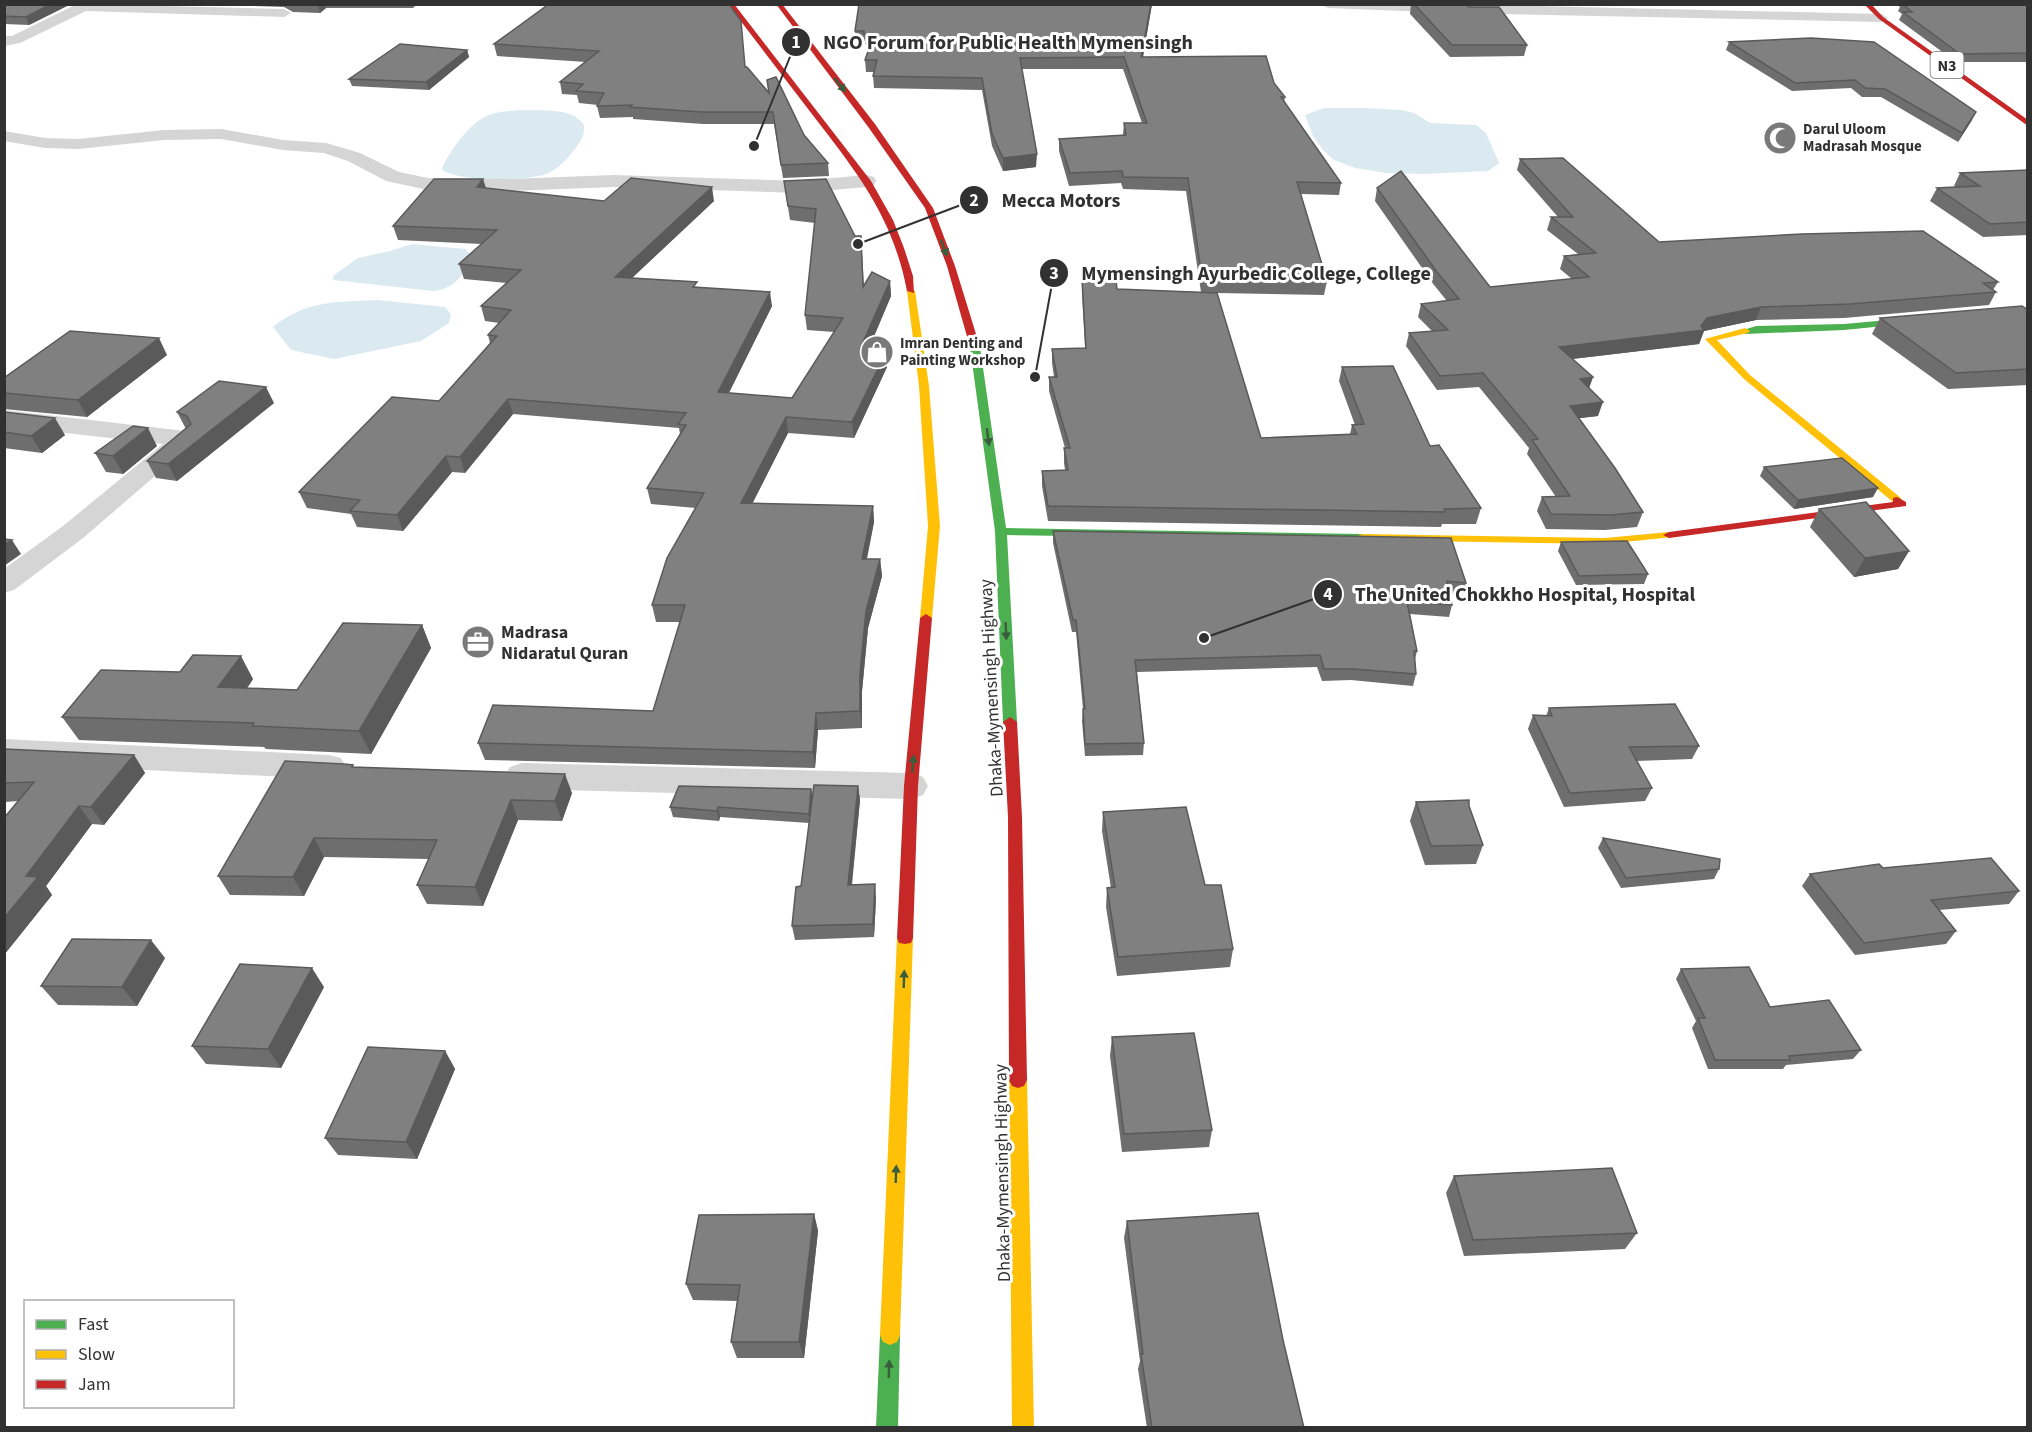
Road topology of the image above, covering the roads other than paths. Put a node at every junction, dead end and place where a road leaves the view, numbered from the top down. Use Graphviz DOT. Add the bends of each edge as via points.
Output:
graph roads {
  1 [pos="731,4"];
  2 [pos="779,4"];
  3 [pos="1328,4"];
  4 [pos="1867,4"];
  5 [pos="87,6"];
  6 [pos="284,13"];
  7 [pos="1881,18"];
  8 [pos="4,41"];
  9 [pos="2028,124"];
  10 [pos="4,136"];
  11 [pos="867,181"];
  12 [pos="1935,319"];
  13 [pos="4,418"];
  14 [pos="1001,531"];
  15 [pos="4,584"];
  16 [pos="4,751"];
  17 [pos="361,768"];
  18 [pos="492,775"];
  19 [pos="911,786"];
  20 [pos="887,1428"];
  21 [pos="1023,1428"];
  1 -- 11 [label="main road"];
  2 -- 14 [label="main road, Dhaka-Mymensingh Highway, one-way" via="929,208 976,350"];
  3 -- 7 [label="street"];
  4 -- 7 [label="main road, N3"];
  5 -- 6 [label="street"];
  5 -- 8 [label="street" via="15,40"];
  7 -- 9 [label="main road, N3"];
  10 -- 11 [label="street" via="78,144 220,134 326,148 393,177 428,184 614,181 799,187"];
  19 -- 11 [label="main road, one-way" via="934,526 924,386 908,273 885,210"];
  12 -- 14 [label="main road" via="1756,329 1710,339 1747,377 1902,504 1712,531 1605,541"];
  13 -- 15 [label="street" via="185,439"];
  14 -- 21 [label="main road, Dhaka-Mymensingh Highway, one-way" via="1015,817"];
  16 -- 17 [label="street"];
  18 -- 19 [label="street"];
  20 -- 19 [label="main road, one-way"];
}
